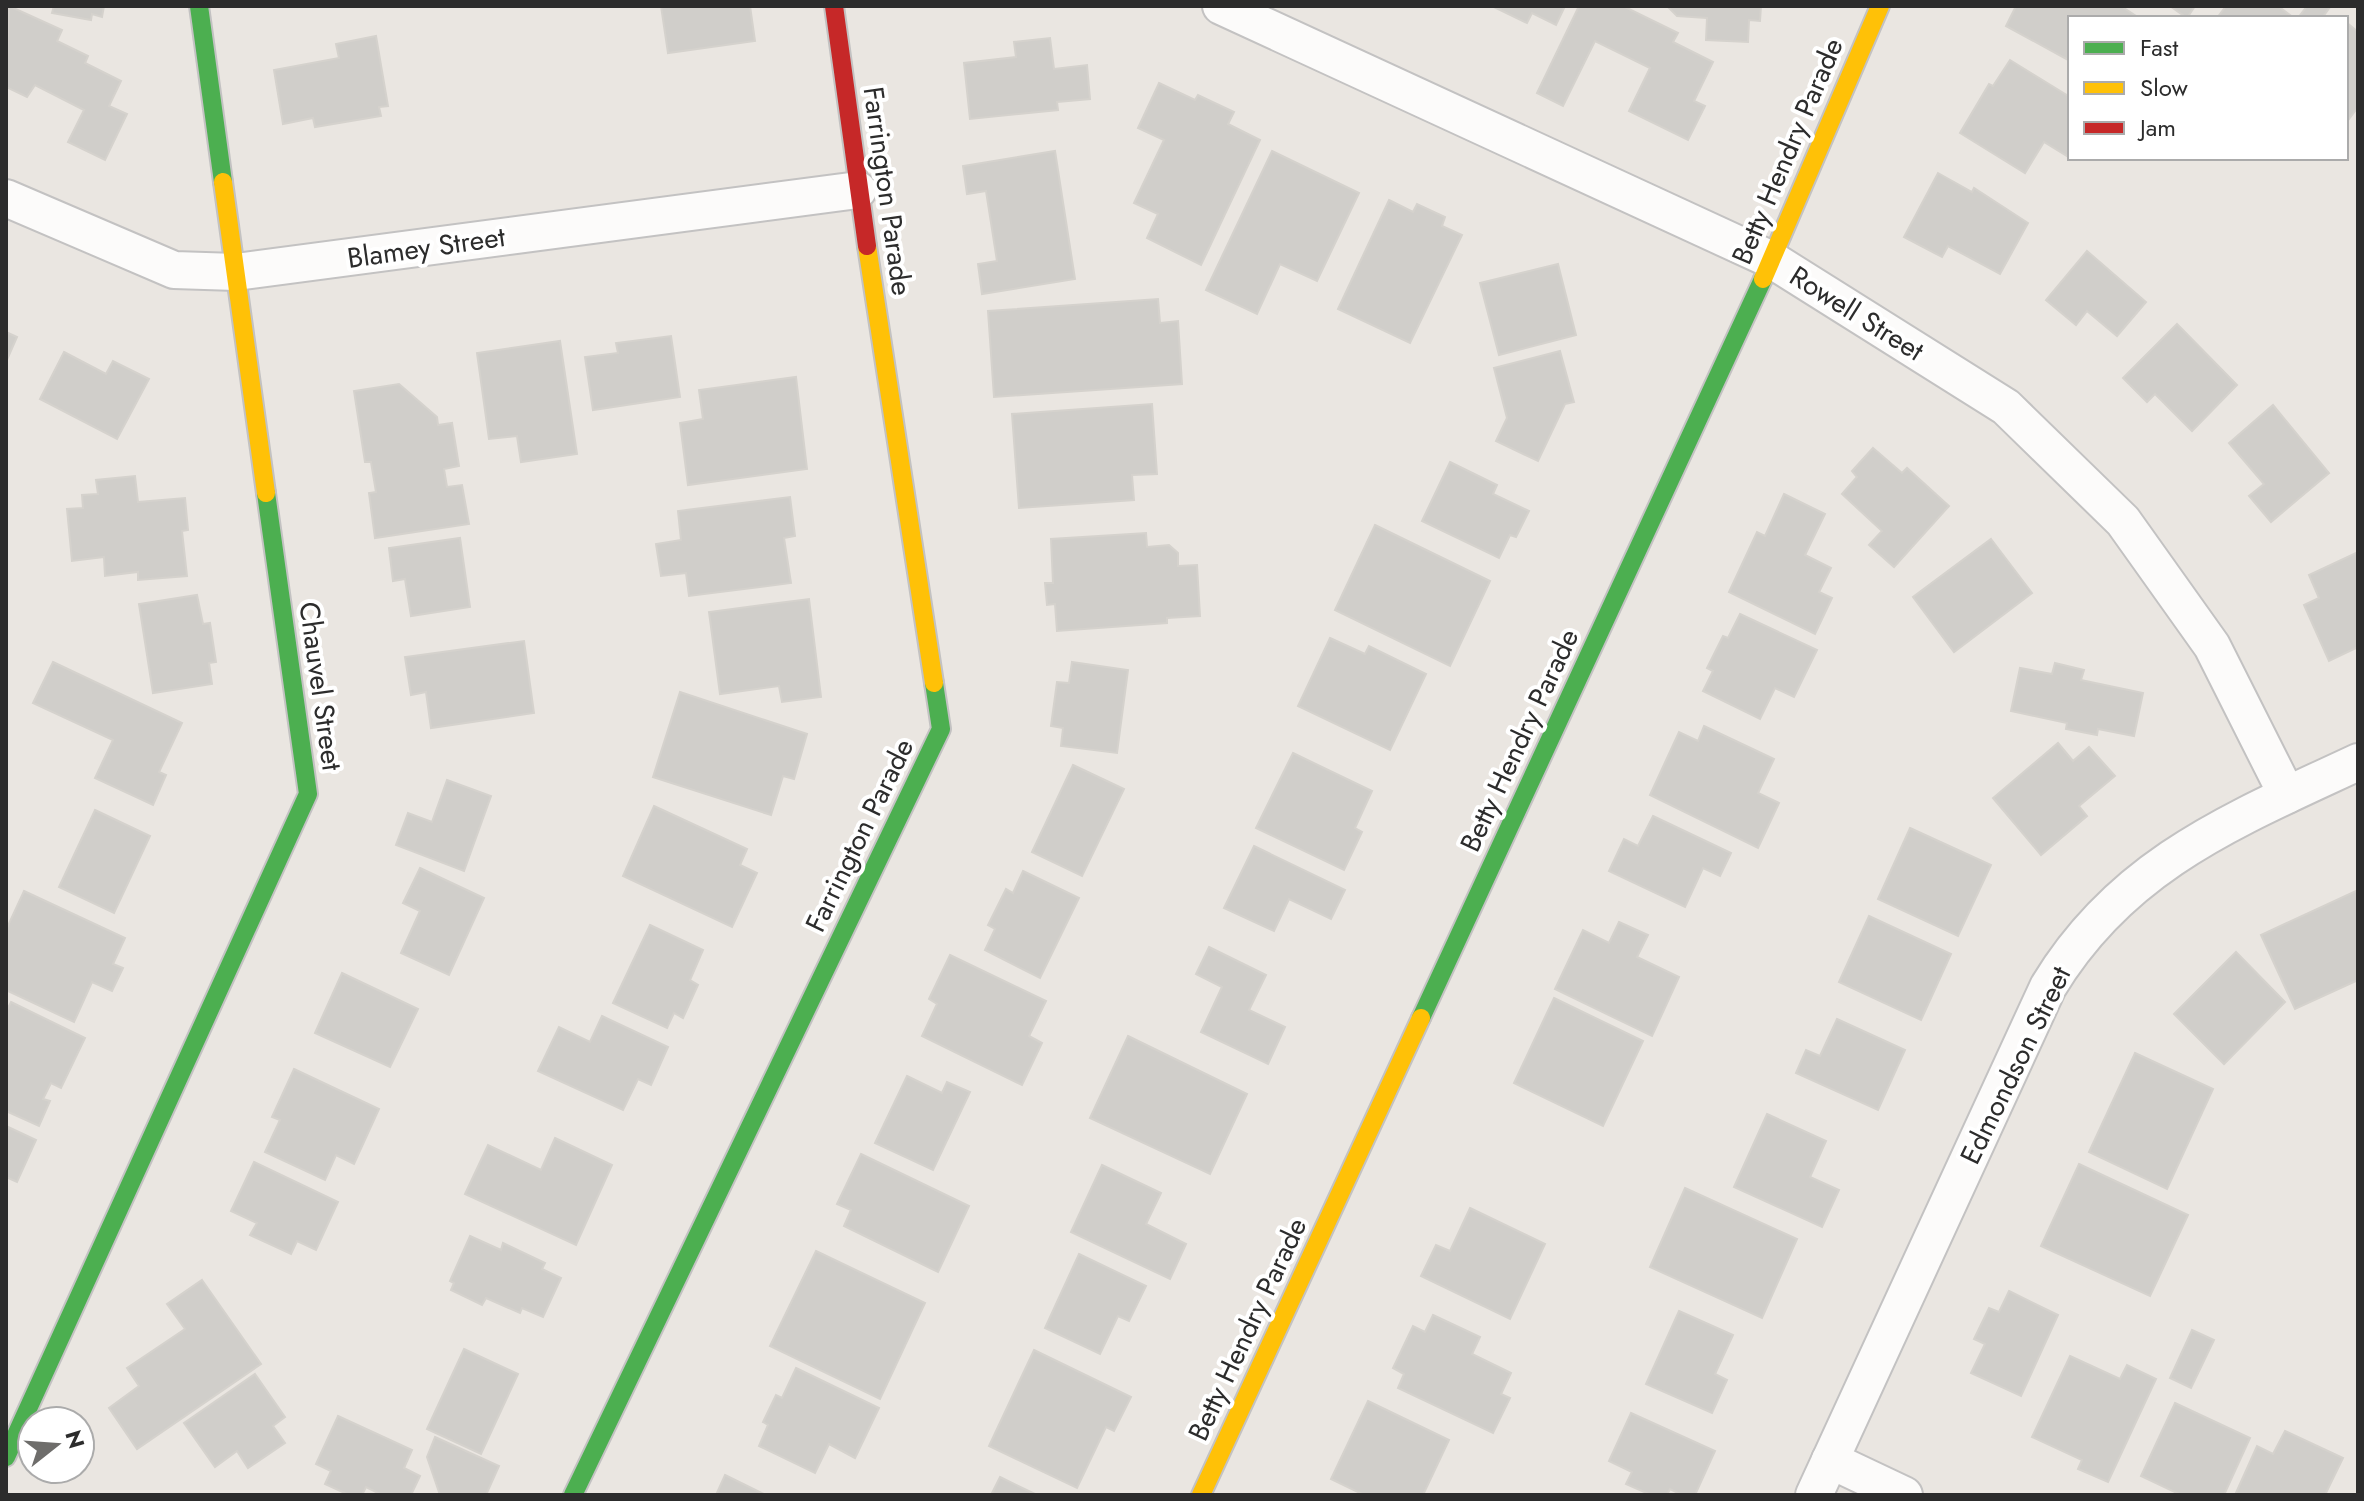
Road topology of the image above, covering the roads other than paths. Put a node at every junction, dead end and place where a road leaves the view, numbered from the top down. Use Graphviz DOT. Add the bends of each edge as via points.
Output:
graph roads {
  1 [pos="199,6"];
  2 [pos="834,6"];
  3 [pos="1221,6"];
  4 [pos="1880,6"];
  5 [pos="858,190"];
  6 [pos="6,198"];
  7 [pos="1772,260"];
  8 [pos="236,272"];
  9 [pos="2358,762"];
  10 [pos="2287,795"];
  11 [pos="6,1457"];
  12 [pos="1830,1460"];
  13 [pos="573,1495"];
  14 [pos="1201,1495"];
  15 [pos="1814,1495"];
  16 [pos="1904,1495"];
  1 -- 8 [label="street, Chauvel Street"];
  2 -- 5 [label="street, Farrington Parade"];
  3 -- 7 [label="street, Rowell Street"];
  4 -- 7 [label="street, Betty Hendry Parade"];
  5 -- 8 [label="street, Blamey Street"];
  5 -- 13 [label="street, Farrington Parade" via="941,729"];
  6 -- 8 [label="street, Blamey Street" via="174,270"];
  7 -- 10 [label="street, Rowell Street" via="2006,407 2123,521 2212,646"];
  7 -- 14 [label="street, Betty Hendry Parade"];
  8 -- 11 [label="street, Chauvel Street" via="308,794"];
  9 -- 10 [label="street, Edmondson Street"];
  10 -- 12 [label="street, Edmondson Street" via="2162,862 2098,918 2069,952 2048,987"];
  12 -- 15 [label="street, Edmondson Street"];
  12 -- 16 [label="street"];
}
